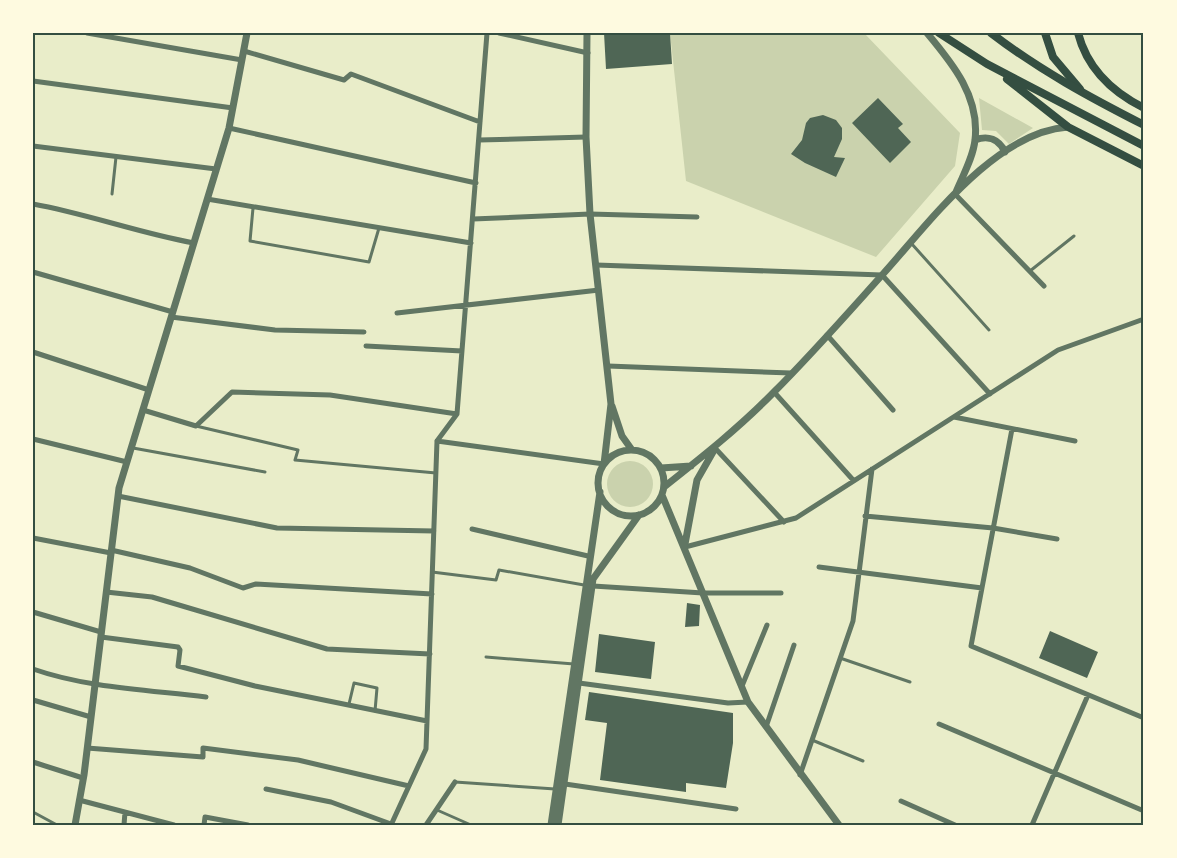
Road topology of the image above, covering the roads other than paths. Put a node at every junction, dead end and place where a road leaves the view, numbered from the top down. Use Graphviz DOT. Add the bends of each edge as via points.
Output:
graph roads {
  1 [pos="87,33"];
  2 [pos="247,33"];
  3 [pos="487,33"];
  4 [pos="499,33"];
  5 [pos="587,33"];
  6 [pos="927,33"];
  7 [pos="939,33"];
  8 [pos="992,33"];
  9 [pos="1045,33"];
  10 [pos="1078,33"];
  11 [pos="244,51"];
  12 [pos="588,53"];
  13 [pos="242,60"];
  14 [pos="987,64"];
  15 [pos="33,81"];
  16 [pos="1085,94"];
  17 [pos="233,108"];
  18 [pos="1144,108"];
  19 [pos="480,122"];
  20 [pos="1144,125"];
  21 [pos="1068,127"];
  22 [pos="229,128"];
  23 [pos="586,137"];
  24 [pos="479,140"];
  25 [pos="975,140"];
  26 [pos="33,146"];
  27 [pos="1144,146"];
  28 [pos="1005,152"];
  29 [pos="116,157"];
  30 [pos="1144,166"];
  31 [pos="216,169"];
  32 [pos="476,183"];
  33 [pos="112,194"];
  34 [pos="955,194"];
  35 [pos="207,199"];
  36 [pos="33,204"];
  37 [pos="253,206"];
  38 [pos="590,214"];
  39 [pos="697,217"];
  40 [pos="473,219"];
  41 [pos="379,228"];
  42 [pos="1074,236"];
  43 [pos="194,243"];
  44 [pos="471,243"];
  45 [pos="911,243"];
  46 [pos="596,266"];
  47 [pos="1030,271"];
  48 [pos="33,272"];
  49 [pos="882,276"];
  50 [pos="1044,286"];
  51 [pos="599,290"];
  52 [pos="466,305"];
  53 [pos="397,313"];
  54 [pos="172,315"];
  55 [pos="1144,319"];
  56 [pos="989,330"];
  57 [pos="364,332"];
  58 [pos="827,335"];
  59 [pos="366,346"];
  60 [pos="462,351"];
  61 [pos="33,352"];
  62 [pos="608,366"];
  63 [pos="791,373"];
  64 [pos="149,390"];
  65 [pos="774,392"];
  66 [pos="990,394"];
  67 [pos="611,404"];
  68 [pos="143,410"];
  69 [pos="893,410"];
  70 [pos="457,414"];
  71 [pos="954,417"];
  72 [pos="196,426"];
  73 [pos="1012,429"];
  74 [pos="33,439"];
  75 [pos="437,441"];
  76 [pos="1076,441"];
  77 [pos="131,447"];
  78 [pos="715,448"];
  79 [pos="632,450"];
  80 [pos="127,462"];
  81 [pos="604,465"];
  82 [pos="691,466"];
  83 [pos="661,468"];
  84 [pos="872,469"];
  85 [pos="265,472"];
  86 [pos="436,473"];
  87 [pos="854,481"];
  88 [pos="663,491"];
  89 [pos="600,492"];
  90 [pos="118,496"];
  91 [pos="639,515"];
  92 [pos="865,516"];
  93 [pos="784,522"];
  94 [pos="993,528"];
  95 [pos="472,529"];
  96 [pos="434,531"];
  97 [pos="33,538"];
  98 [pos="1057,539"];
  99 [pos="685,547"];
  100 [pos="111,551"];
  101 [pos="588,556"];
  102 [pos="819,567"];
  103 [pos="861,571"];
  104 [pos="432,572"];
  105 [pos="590,582"];
  106 [pos="982,588"];
  107 [pos="106,592"];
  108 [pos="703,593"];
  109 [pos="781,593"];
  110 [pos="432,594"];
  111 [pos="33,612"];
  112 [pos="767,625"];
  113 [pos="101,634"];
  114 [pos="794,645"];
  115 [pos="430,654"];
  116 [pos="486,657"];
  117 [pos="840,658"];
  118 [pos="576,664"];
  119 [pos="33,669"];
  120 [pos="910,682"];
  121 [pos="95,683"];
  122 [pos="579,683"];
  123 [pos="742,686"];
  124 [pos="1088,695"];
  125 [pos="206,697"];
  126 [pos="33,700"];
  127 [pos="748,702"];
  128 [pos="349,706"];
  129 [pos="375,711"];
  130 [pos="91,717"];
  131 [pos="1144,718"];
  132 [pos="427,721"];
  133 [pos="939,724"];
  134 [pos="766,727"];
  135 [pos="812,740"];
  136 [pos="87,748"];
  137 [pos="863,761"];
  138 [pos="33,762"];
  139 [pos="1054,774"];
  140 [pos="800,775"];
  141 [pos="83,778"];
  142 [pos="455,782"];
  143 [pos="565,784"];
  144 [pos="409,786"];
  145 [pos="266,789"];
  146 [pos="557,790"];
  147 [pos="79,800"];
  148 [pos="901,801"];
  149 [pos="736,809"];
  150 [pos="437,810"];
  151 [pos="1144,811"];
  152 [pos="33,812"];
  153 [pos="125,812"];
  154 [pos="158,823"];
  155 [pos="391,824"];
  156 [pos="57,825"];
  157 [pos="75,825"];
  158 [pos="124,825"];
  159 [pos="174,825"];
  160 [pos="204,825"];
  161 [pos="248,825"];
  162 [pos="426,825"];
  163 [pos="471,825"];
  164 [pos="551,825"];
  165 [pos="558,825"];
  166 [pos="839,825"];
  167 [pos="955,825"];
  168 [pos="1032,825"];
  1 -- 13 [label="street"];
  2 -- 11 [label="street"];
  3 -- 19 [label="street"];
  4 -- 12 [label="street"];
  5 -- 12 [label="street"];
  6 -- 25 [label="street" via="969,92"];
  7 -- 14 [label="main road"];
  8 -- 16 [label="main road"];
  9 -- 16 [label="main road" via="1053,57"];
  10 -- 18 [label="main road" via="1093,67 1111,87"];
  11 -- 13 [label="street"];
  11 -- 19 [label="street" via="344,80 351,74"];
  12 -- 23 [label="street"];
  13 -- 17 [label="street"];
  14 -- 21 [label="main road"];
  14 -- 27 [label="main road"];
  15 -- 17 [label="street"];
  16 -- 20 [label="main road"];
  17 -- 22 [label="street"];
  19 -- 24 [label="street"];
  21 -- 28 [label="street" via="1049,128"];
  21 -- 30 [label="main road"];
  22 -- 31 [label="street"];
  22 -- 32 [label="street"];
  23 -- 24 [label="street"];
  23 -- 38 [label="street"];
  24 -- 32 [label="street"];
  25 -- 28 [label="street" via="990,138"];
  25 -- 34 [label="street"];
  26 -- 29 [label="street"];
  28 -- 34 [label="street"];
  29 -- 31 [label="street"];
  29 -- 33 [label="lane"];
  31 -- 35 [label="street"];
  32 -- 40 [label="street"];
  34 -- 45 [label="street"];
  34 -- 47 [label="street"];
  35 -- 37 [label="street"];
  35 -- 43 [label="street"];
  36 -- 43 [label="street"];
  37 -- 41 [label="street"];
  37 -- 41 [label="lane" via="250,241 369,262"];
  38 -- 39 [label="street"];
  38 -- 40 [label="street"];
  38 -- 46 [label="street"];
  40 -- 44 [label="street"];
  41 -- 44 [label="street"];
  42 -- 47 [label="lane"];
  43 -- 54 [label="street"];
  44 -- 52 [label="street"];
  45 -- 49 [label="street"];
  45 -- 56 [label="lane"];
  46 -- 49 [label="street"];
  46 -- 51 [label="street"];
  47 -- 50 [label="street"];
  48 -- 54 [label="street"];
  49 -- 58 [label="street"];
  49 -- 66 [label="street"];
  51 -- 52 [label="street"];
  51 -- 62 [label="street"];
  52 -- 53 [label="street"];
  52 -- 60 [label="street"];
  54 -- 57 [label="street" via="275,330"];
  54 -- 64 [label="street"];
  55 -- 66 [label="street" via="1058,350"];
  58 -- 63 [label="street"];
  58 -- 69 [label="street"];
  59 -- 60 [label="street"];
  60 -- 70 [label="street"];
  61 -- 64 [label="street"];
  62 -- 63 [label="street"];
  62 -- 67 [label="street"];
  63 -- 65 [label="street"];
  64 -- 68 [label="street"];
  65 -- 78 [label="street"];
  65 -- 87 [label="street"];
  66 -- 71 [label="street"];
  67 -- 79 [label="street" via="622,436"];
  67 -- 81 [label="street"];
  68 -- 72 [label="street"];
  68 -- 77 [label="street"];
  70 -- 72 [label="street" via="330,394 232,392"];
  70 -- 75 [label="street"];
  71 -- 73 [label="street"];
  71 -- 84 [label="street"];
  72 -- 86 [label="lane" via="298,450 295,460"];
  73 -- 76 [label="street"];
  73 -- 94 [label="street"];
  74 -- 80 [label="street"];
  75 -- 81 [label="street"];
  75 -- 86 [label="street"];
  77 -- 80 [label="street"];
  77 -- 85 [label="lane"];
  78 -- 82 [label="street"];
  78 -- 93 [label="street"];
  78 -- 99 [label="street" via="697,480"];
  79 -- 81 [label="street" via="612,457"];
  79 -- 83 [label="street" via="649,455"];
  80 -- 90 [label="street"];
  81 -- 89 [label="street"];
  82 -- 83 [label="street"];
  82 -- 88 [label="street"];
  83 -- 88 [label="street"];
  84 -- 87 [label="street"];
  84 -- 92 [label="street"];
  86 -- 96 [label="street"];
  87 -- 93 [label="street"];
  88 -- 91 [label="street" via="657,504"];
  88 -- 99 [label="street"];
  89 -- 91 [label="street" via="610,508"];
  89 -- 101 [label="street"];
  90 -- 96 [label="street" via="277,528"];
  90 -- 100 [label="street"];
  91 -- 105 [label="street"];
  92 -- 94 [label="street"];
  92 -- 103 [label="street"];
  93 -- 99 [label="street"];
  94 -- 98 [label="street"];
  94 -- 106 [label="street"];
  95 -- 101 [label="street"];
  96 -- 104 [label="street"];
  97 -- 100 [label="street"];
  99 -- 108 [label="street"];
  100 -- 107 [label="street"];
  100 -- 110 [label="street" via="190,568 243,588 256,585"];
  101 -- 105 [label="street"];
  102 -- 103 [label="street"];
  103 -- 106 [label="street"];
  103 -- 117 [label="street" via="853,621"];
  104 -- 105 [label="lane" via="496,580 499,570"];
  104 -- 110 [label="street"];
  105 -- 108 [label="street"];
  105 -- 118 [label="street"];
  105 -- 122 [label="street"];
  106 -- 124 [label="street" via="970,646"];
  107 -- 113 [label="street"];
  107 -- 115 [label="street" via="152,597 327,649"];
  108 -- 109 [label="street"];
  108 -- 123 [label="street"];
  110 -- 115 [label="street"];
  111 -- 113 [label="street"];
  112 -- 123 [label="street"];
  113 -- 121 [label="street"];
  113 -- 128 [label="street" via="178,647 178,666"];
  114 -- 134 [label="street"];
  115 -- 132 [label="street"];
  116 -- 118 [label="lane"];
  117 -- 120 [label="lane"];
  117 -- 135 [label="street"];
  118 -- 146 [label="street"];
  119 -- 121 [label="street"];
  121 -- 125 [label="street"];
  121 -- 130 [label="street"];
  122 -- 127 [label="street" via="728,703"];
  122 -- 143 [label="street"];
  123 -- 127 [label="street"];
  124 -- 131 [label="street"];
  124 -- 139 [label="street"];
  126 -- 130 [label="street"];
  127 -- 134 [label="street"];
  128 -- 129 [label="street"];
  128 -- 129 [label="lane" via="354,683 377,688"];
  129 -- 132 [label="street"];
  130 -- 136 [label="street"];
  132 -- 144 [label="street" via="426,749"];
  133 -- 139 [label="street"];
  134 -- 140 [label="street"];
  135 -- 137 [label="lane"];
  135 -- 140 [label="street"];
  136 -- 141 [label="street"];
  136 -- 144 [label="street" via="203,757 203,748 298,760"];
  138 -- 141 [label="street"];
  139 -- 151 [label="street"];
  139 -- 168 [label="street"];
  140 -- 166 [label="street"];
  141 -- 147 [label="street"];
  142 -- 146 [label="lane"];
  142 -- 150 [label="street"];
  143 -- 149 [label="street"];
  143 -- 165 [label="street"];
  144 -- 155 [label="street"];
  145 -- 155 [label="street" via="331,801"];
  146 -- 164 [label="street"];
  147 -- 153 [label="street"];
  147 -- 157 [label="street"];
  148 -- 167 [label="street"];
  150 -- 162 [label="street"];
  150 -- 163 [label="lane"];
  152 -- 156 [label="lane"];
  153 -- 154 [label="street"];
  153 -- 158 [label="street"];
  154 -- 159 [label="street"];
  160 -- 161 [label="street" via="205,817"];
}
